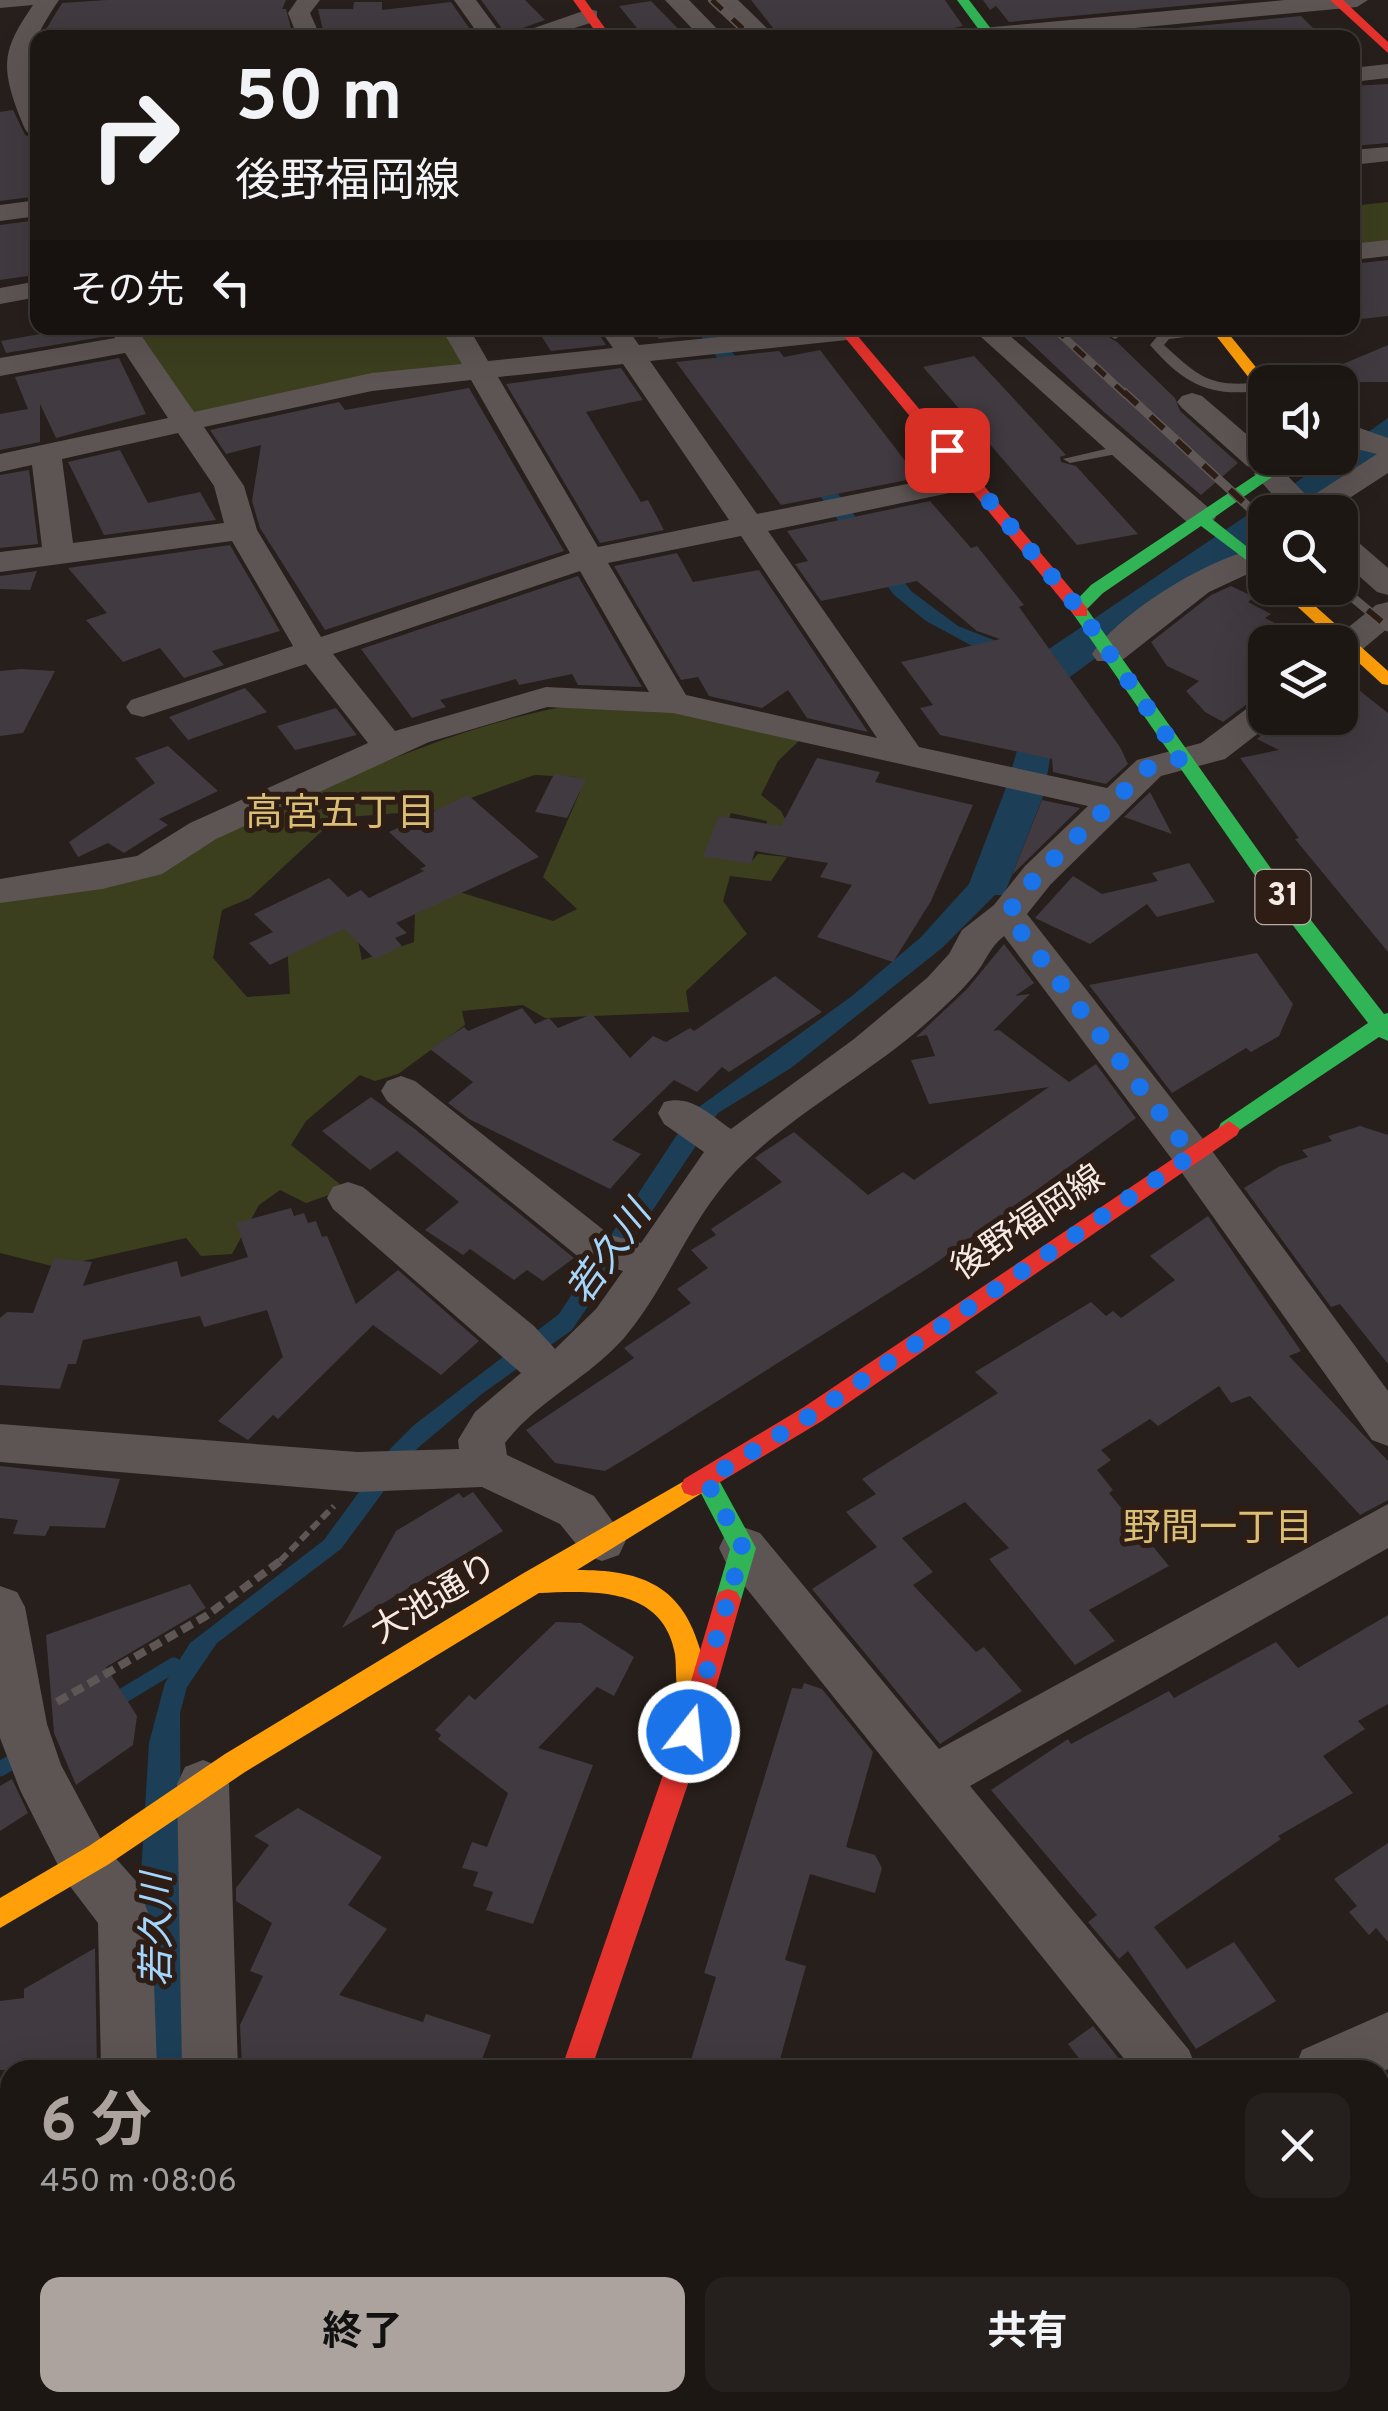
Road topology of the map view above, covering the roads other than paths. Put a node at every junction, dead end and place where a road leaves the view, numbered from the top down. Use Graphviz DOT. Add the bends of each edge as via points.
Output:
graph roads {
  1 [pos="26,0"];
  2 [pos="48,0"];
  3 [pos="309,0"];
  4 [pos="465,0"];
  5 [pos="610,0"];
  6 [pos="676,0"];
  7 [pos="725,0"];
  8 [pos="963,0"];
  9 [pos="1344,1"];
  10 [pos="0,2"];
  11 [pos="583,6"];
  12 [pos="304,30"];
  13 [pos="487,30"];
  14 [pos="533,30"];
  15 [pos="600,30"];
  16 [pos="707,30"];
  17 [pos="757,30"];
  18 [pos="986,30"];
  19 [pos="1051,30"];
  20 [pos="17,48"];
  21 [pos="1388,49"];
  22 [pos="1388,71"];
  23 [pos="1360,73"];
  24 [pos="30,133"];
  25 [pos="1388,154"];
  26 [pos="1360,157"];
  27 [pos="30,209"];
  28 [pos="0,214"];
  29 [pos="1388,248"];
  30 [pos="1360,251"];
  31 [pos="30,290"];
  32 [pos="0,296"];
  33 [pos="459,335"];
  34 [pos="618,335"];
  35 [pos="808,335"];
  36 [pos="849,335"];
  37 [pos="993,335"];
  38 [pos="1172,335"];
  39 [pos="1223,335"];
  40 [pos="127,336"];
  41 [pos="632,356"];
  42 [pos="1248,366"];
  43 [pos="0,367"];
  44 [pos="481,370"];
  45 [pos="1248,389"];
  46 [pos="1192,402"];
  47 [pos="1388,414"];
  48 [pos="185,422"];
  49 [pos="1358,431"];
  50 [pos="1358,439"];
  51 [pos="1127,448"];
  52 [pos="1248,448"];
  53 [pos="1388,448"];
  54 [pos="46,453"];
  55 [pos="1070,459"];
  56 [pos="1388,460"];
  57 [pos="0,463"];
  58 [pos="1268,475"];
  59 [pos="1278,475"];
  60 [pos="972,480"];
  61 [pos="1294,495"];
  62 [pos="1333,495"];
  63 [pos="1209,523"];
  64 [pos="748,526"];
  65 [pos="241,530"];
  66 [pos="58,554"];
  67 [pos="1248,554"];
  68 [pos="588,558"];
  69 [pos="1358,559"];
  70 [pos="1248,561"];
  71 [pos="0,562"];
  72 [pos="1388,585"];
  73 [pos="1302,605"];
  74 [pos="1078,608"];
  75 [pos="1388,612"];
  76 [pos="1322,625"];
  77 [pos="1358,637"];
  78 [pos="1103,645"];
  79 [pos="311,648"];
  80 [pos="1358,658"];
  81 [pos="1388,680"];
  82 [pos="673,703"];
  83 [pos="143,707"];
  84 [pos="1248,723"];
  85 [pos="390,746"];
  86 [pos="906,754"];
  87 [pos="1182,758"];
  88 [pos="1114,801"];
  89 [pos="0,891"];
  90 [pos="1007,914"];
  91 [pos="1386,1026"];
  92 [pos="400,1091"];
  93 [pos="678,1114"];
  94 [pos="724,1146"];
  95 [pos="1192,1155"];
  96 [pos="348,1198"];
  97 [pos="650,1263"];
  98 [pos="537,1360"];
  99 [pos="1388,1426"];
  100 [pos="0,1443"];
  101 [pos="486,1467"];
  102 [pos="706,1480"];
  103 [pos="1388,1524"];
  104 [pos="602,1540"];
  105 [pos="743,1548"];
  106 [pos="532,1582"];
  107 [pos="0,1607"];
  108 [pos="678,1770"];
  109 [pos="934,1778"];
  110 [pos="203,1784"];
  111 [pos="0,1914"];
  112 [pos="1388,2040"];
  113 [pos="129,2060"];
  114 [pos="210,2060"];
  115 [pos="579,2060"];
  116 [pos="1161,2060"];
  117 [pos="1344,2060"];
  1 -- 10 [label="street"];
  2 -- 20 [label="street"];
  3 -- 12 [label="street" via="300,13"];
  4 -- 13 [label="street"];
  5 -- 11 [label="street"];
  6 -- 16 [label="street"];
  7 -- 17 [label="street"];
  8 -- 18 [label="main road"];
  9 -- 19 [label="street"];
  9 -- 21 [label="main road"];
  11 -- 14 [label="street"];
  11 -- 15 [label="main road"];
  20 -- 24 [label="street" via="11,73"];
  22 -- 23 [label="street"];
  25 -- 26 [label="street"];
  27 -- 28 [label="street"];
  29 -- 30 [label="street"];
  31 -- 32 [label="street"];
  33 -- 44 [label="street"];
  34 -- 41 [label="street"];
  35 -- 41 [label="street"];
  36 -- 60 [label="main road, 31"];
  37 -- 51 [label="street"];
  38 -- 45 [label="lane" via="1158,345 1198,382 1220,392"];
  39 -- 42 [label="main road"];
  40 -- 43 [label="street"];
  40 -- 48 [label="street"];
  41 -- 44 [label="street"];
  41 -- 64 [label="street"];
  44 -- 48 [label="street" via="372,382"];
  44 -- 68 [label="street"];
  46 -- 52 [label="street"];
  47 -- 49 [label="street"];
  48 -- 54 [label="street"];
  48 -- 65 [label="street" via="229,486"];
  50 -- 53 [label="street"];
  51 -- 55 [label="lane"];
  51 -- 63 [label="street"];
  54 -- 57 [label="street"];
  54 -- 66 [label="street"];
  56 -- 62 [label="street"];
  58 -- 63 [label="main road"];
  59 -- 61 [label="street"];
  60 -- 64 [label="street"];
  60 -- 74 [label="main road, 31"];
  63 -- 67 [label="main road"];
  63 -- 74 [label="main road" via="1096,589"];
  64 -- 68 [label="street"];
  64 -- 86 [label="street"];
  65 -- 66 [label="street"];
  65 -- 79 [label="street"];
  66 -- 71 [label="street"];
  68 -- 79 [label="street"];
  68 -- 82 [label="street"];
  69 -- 72 [label="street"];
  70 -- 78 [label="street"];
  73 -- 76 [label="main road"];
  74 -- 78 [label="main road, 31"];
  75 -- 77 [label="street"];
  78 -- 87 [label="main road, 31"];
  79 -- 83 [label="street"];
  79 -- 85 [label="street"];
  80 -- 81 [label="main road"];
  82 -- 85 [label="street" via="546,697"];
  82 -- 86 [label="street"];
  84 -- 87 [label="street" via="1213,751"];
  85 -- 89 [label="street" via="203,831 148,865"];
  86 -- 88 [label="street"];
  87 -- 88 [label="street" via="1148,768"];
  87 -- 91 [label="main road, 31"];
  88 -- 90 [label="street"];
  90 -- 94 [label="street" via="975,939 974,952 932,998"];
  90 -- 95 [label="street"];
  91 -- 95 [label="main road, 後野福岡線"];
  92 -- 97 [label="street" via="596,1247"];
  93 -- 94 [label="street"];
  94 -- 97 [label="street"];
  95 -- 99 [label="street"];
  95 -- 102 [label="main road, 後野福岡線"];
  96 -- 98 [label="street"];
  97 -- 98 [label="street" via="591,1344"];
  98 -- 101 [label="street" via="481,1440"];
  100 -- 101 [label="street" via="358,1472"];
  101 -- 104 [label="street" via="576,1510"];
  102 -- 104 [label="main road, 大池通り"];
  102 -- 105 [label="main road"];
  103 -- 109 [label="street"];
  104 -- 106 [label="main road, 大池通り"];
  105 -- 108 [label="main road"];
  105 -- 109 [label="street"];
  106 -- 108 [label="main road" via="572,1579 636,1588 660,1596 683,1619 695,1656"];
  106 -- 110 [label="main road, 大池通り"];
  107 -- 113 [label="street" via="30,1749 85,1864 117,1899 126,1923"];
  108 -- 115 [label="main road"];
  109 -- 116 [label="street"];
  110 -- 111 [label="main road, 大池通り"];
  110 -- 114 [label="street"];
  112 -- 117 [label="street"];
}
